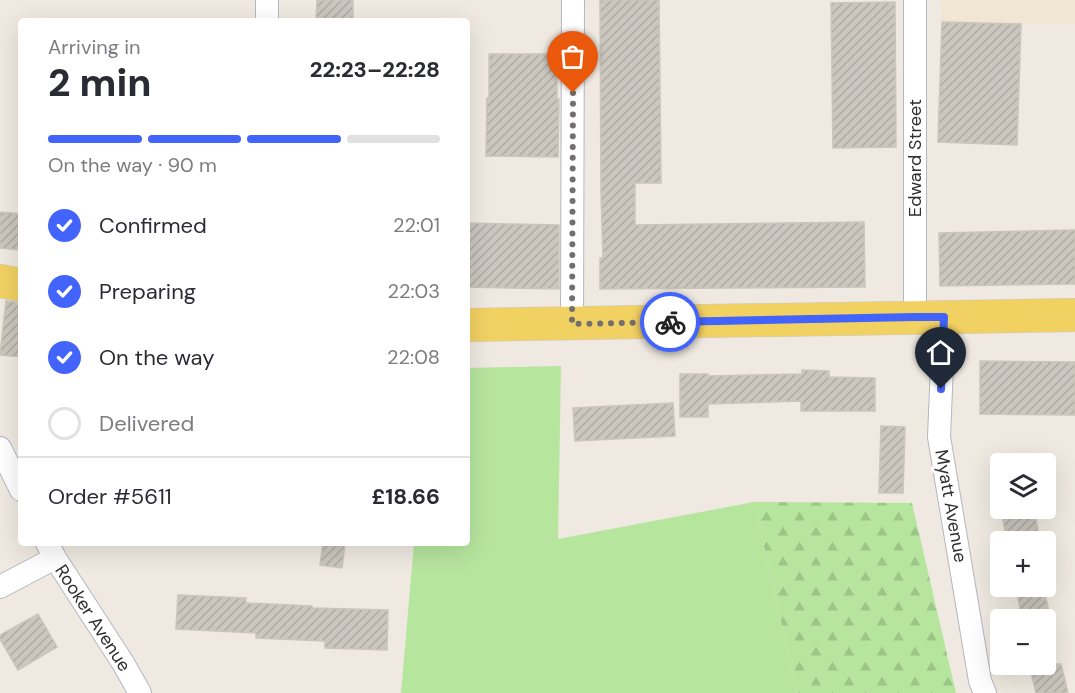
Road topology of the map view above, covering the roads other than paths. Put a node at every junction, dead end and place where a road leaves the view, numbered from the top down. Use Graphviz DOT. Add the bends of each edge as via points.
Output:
graph roads {
  1 [pos="267,0"];
  2 [pos="573,0"];
  3 [pos="915,0"];
  4 [pos="267,18"];
  5 [pos="0,281"];
  6 [pos="18,284"];
  7 [pos="1075,315"];
  8 [pos="929,317"];
  9 [pos="572,324"];
  10 [pos="470,325"];
  11 [pos="0,443"];
  12 [pos="18,445"];
  13 [pos="0,448"];
  14 [pos="18,484"];
  15 [pos="51,551"];
  16 [pos="0,587"];
  17 [pos="140,693"];
  18 [pos="985,693"];
  1 -- 4 [label="street"];
  2 -- 9 [label="street"];
  3 -- 8 [label="street, Edward Street"];
  5 -- 6 [label="main road"];
  7 -- 8 [label="main road"];
  8 -- 9 [label="main road"];
  8 -- 18 [label="street, Myatt Avenue" via="939,436"];
  9 -- 10 [label="main road"];
  11 -- 12 [label="street"];
  13 -- 14 [label="street"];
  15 -- 16 [label="street"];
  15 -- 17 [label="street, Rooker Avenue"];
}
